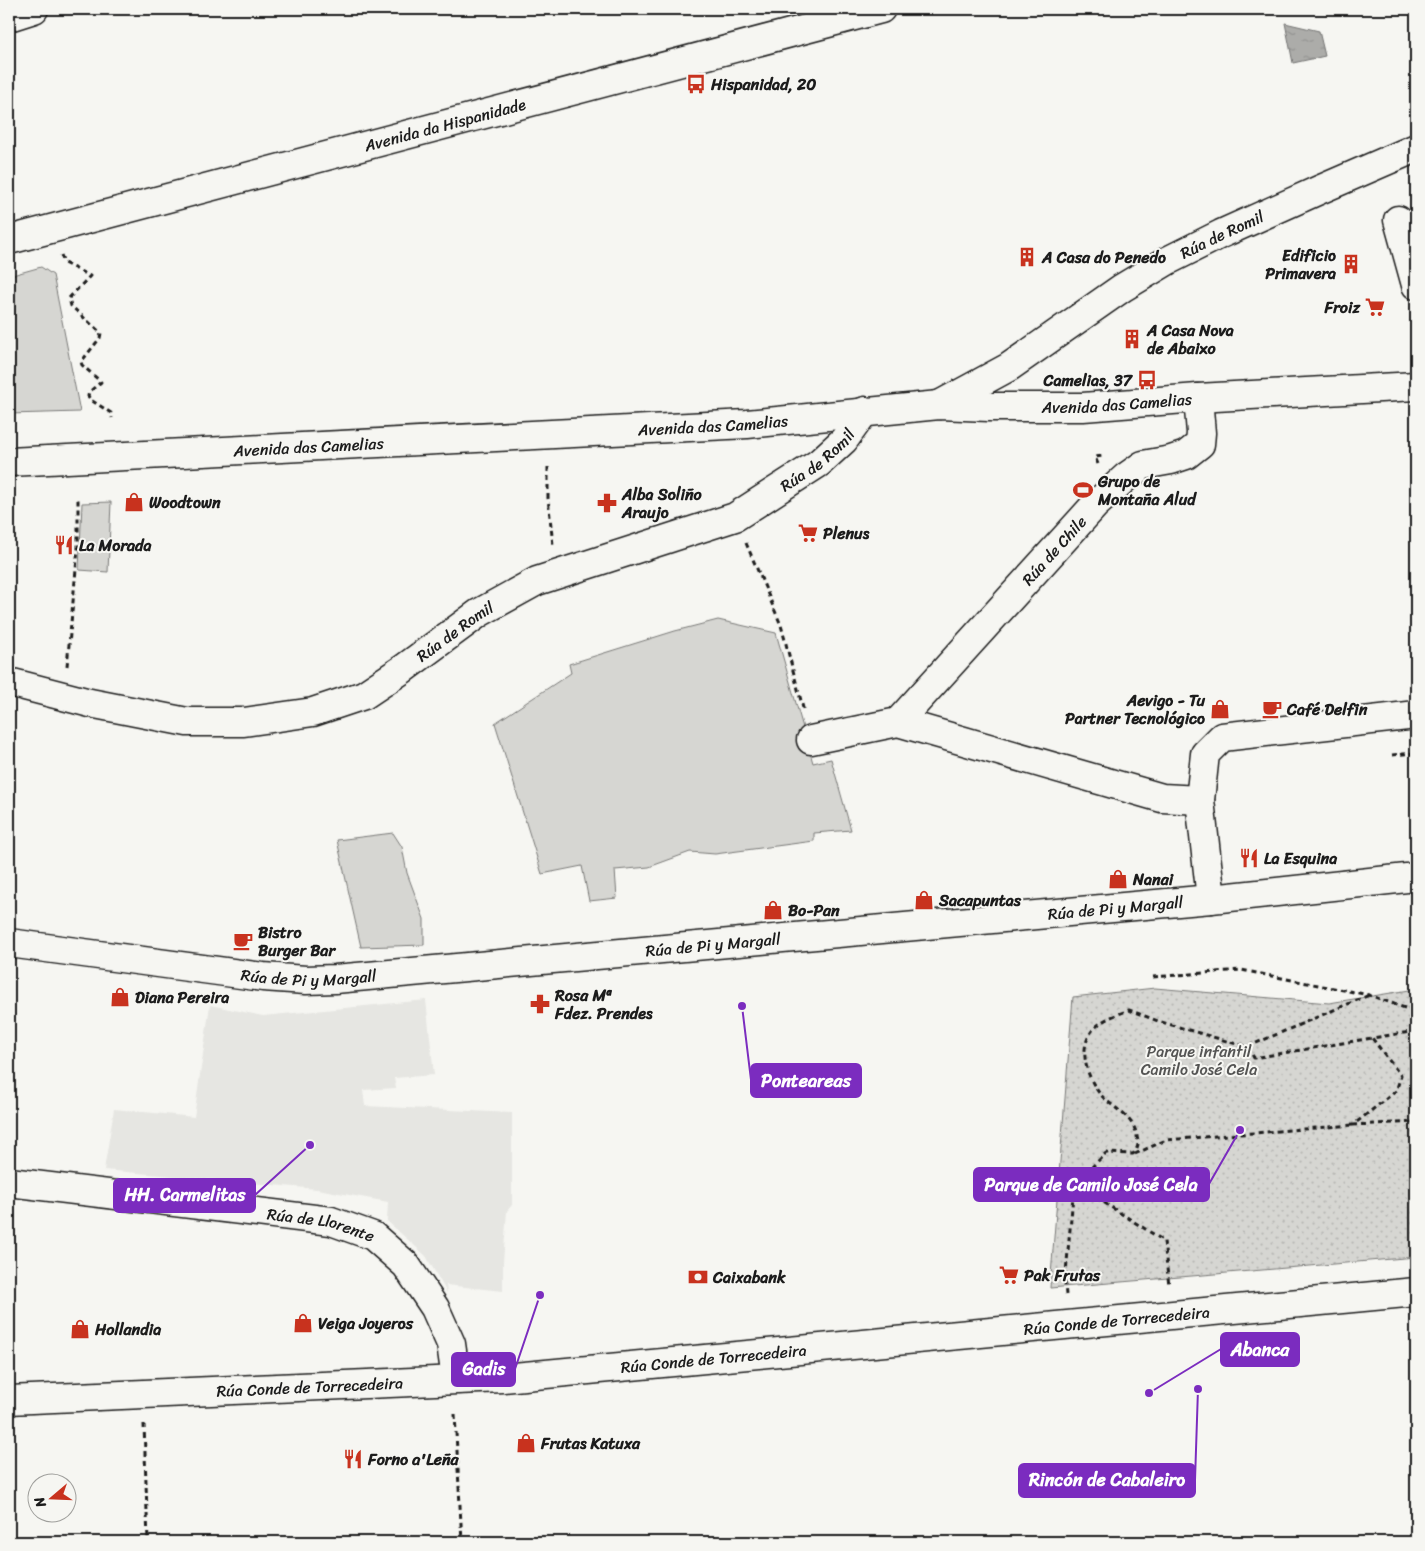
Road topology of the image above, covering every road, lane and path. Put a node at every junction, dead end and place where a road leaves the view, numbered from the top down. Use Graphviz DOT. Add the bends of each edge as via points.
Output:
graph roads {
  1 [pos="34,9"];
  2 [pos="881,9"];
  3 [pos="9,17"];
  4 [pos="1416,148"];
  5 [pos="1398,220"];
  6 [pos="9,240"];
  7 [pos="64,263"];
  8 [pos="1416,285"];
  9 [pos="1416,386"];
  10 [pos="1198,398"];
  11 [pos="939,405"];
  12 [pos="866,411"];
  13 [pos="112,418"];
  14 [pos="9,462"];
  15 [pos="548,467"];
  16 [pos="78,497"];
  17 [pos="746,542"];
  18 [pos="554,550"];
  19 [pos="67,669"];
  20 [pos="9,682"];
  21 [pos="804,714"];
  22 [pos="1416,715"];
  23 [pos="898,722"];
  24 [pos="812,740"];
  25 [pos="1416,753"];
  26 [pos="1392,755"];
  27 [pos="1200,800"];
  28 [pos="1416,877"];
  29 [pos="1211,899"];
  30 [pos="9,943"];
  31 [pos="1153,977"];
  32 [pos="1369,995"];
  33 [pos="1416,1012"];
  34 [pos="1416,1031"];
  35 [pos="1372,1038"];
  36 [pos="1248,1047"];
  37 [pos="1416,1122"];
  38 [pos="1353,1124"];
  39 [pos="1133,1154"];
  40 [pos="1086,1172"];
  41 [pos="9,1182"];
  42 [pos="1169,1288"];
  43 [pos="1416,1292"];
  44 [pos="1066,1298"];
  45 [pos="456,1379"];
  46 [pos="9,1400"];
  47 [pos="454,1414"];
  48 [pos="144,1424"];
  49 [pos="148,1542"];
  50 [pos="462,1542"];
  1 -- 3 [label="street"];
  2 -- 6 [label="street, Avenida da Hispanidade"];
  4 -- 11 [label="street, Rúa de Romil" via="1167,261 1122,288 1009,367"];
  5 -- 8 [label="street"];
  7 -- 13 [label="path" via="90,276 69,298 71,306 101,333 81,362 101,382 88,396 111,413"];
  9 -- 10 [label="street, Avenida das Camelias"];
  10 -- 11 [label="street, Avenida das Camelias" via="1083,407"];
  10 -- 23 [label="street, Rúa de Chile" via="1200,444 1186,455 1143,465 1095,505"];
  11 -- 12 [label="street, Avenida das Camelias"];
  12 -- 14 [label="street, Avenida das Camelias" via="747,424"];
  12 -- 20 [label="street, Rúa de Romil" via="844,440 819,463 735,517 537,581 479,614 364,695 313,712 244,722 186,722 90,703"];
  15 -- 18 [label="path"];
  16 -- 19 [label="path" via="78,548"];
  17 -- 21 [label="path" via="782,625"];
  22 -- 27 [label="street" via="1222,737 1204,754"];
  23 -- 24 [label="street"];
  23 -- 27 [label="street" via="1162,798"];
  25 -- 26 [label="path"];
  27 -- 29 [label="street"];
  28 -- 29 [label="street, Rúa de Pi y Margall"];
  29 -- 30 [label="street, Rúa de Pi y Margall" via="335,979 263,977"];
  31 -- 32 [label="path" via="1241,970"];
  32 -- 33 [label="path"];
  32 -- 36 [label="path"];
  34 -- 35 [label="path"];
  35 -- 36 [label="path" via="1254,1058"];
  35 -- 38 [label="path" via="1401,1076 1396,1091"];
  36 -- 39 [label="path" via="1129,1010 1099,1024 1088,1034 1084,1048 1086,1066 1101,1095 1130,1119 1138,1144"];
  37 -- 38 [label="path"];
  38 -- 39 [label="path" via="1166,1140"];
  39 -- 40 [label="path" via="1106,1153"];
  40 -- 42 [label="path" via="1100,1200 1164,1241"];
  40 -- 44 [label="path" via="1074,1185"];
  41 -- 45 [label="street, Rúa de Llorente" via="331,1221 373,1236 406,1265 435,1308 452,1344"];
  43 -- 45 [label="street, Rúa Conde de Torrecedeira" via="503,1378"];
  45 -- 46 [label="street, Rúa Conde de Torrecedeira"];
  47 -- 50 [label="path"];
  48 -- 49 [label="path"];
}
